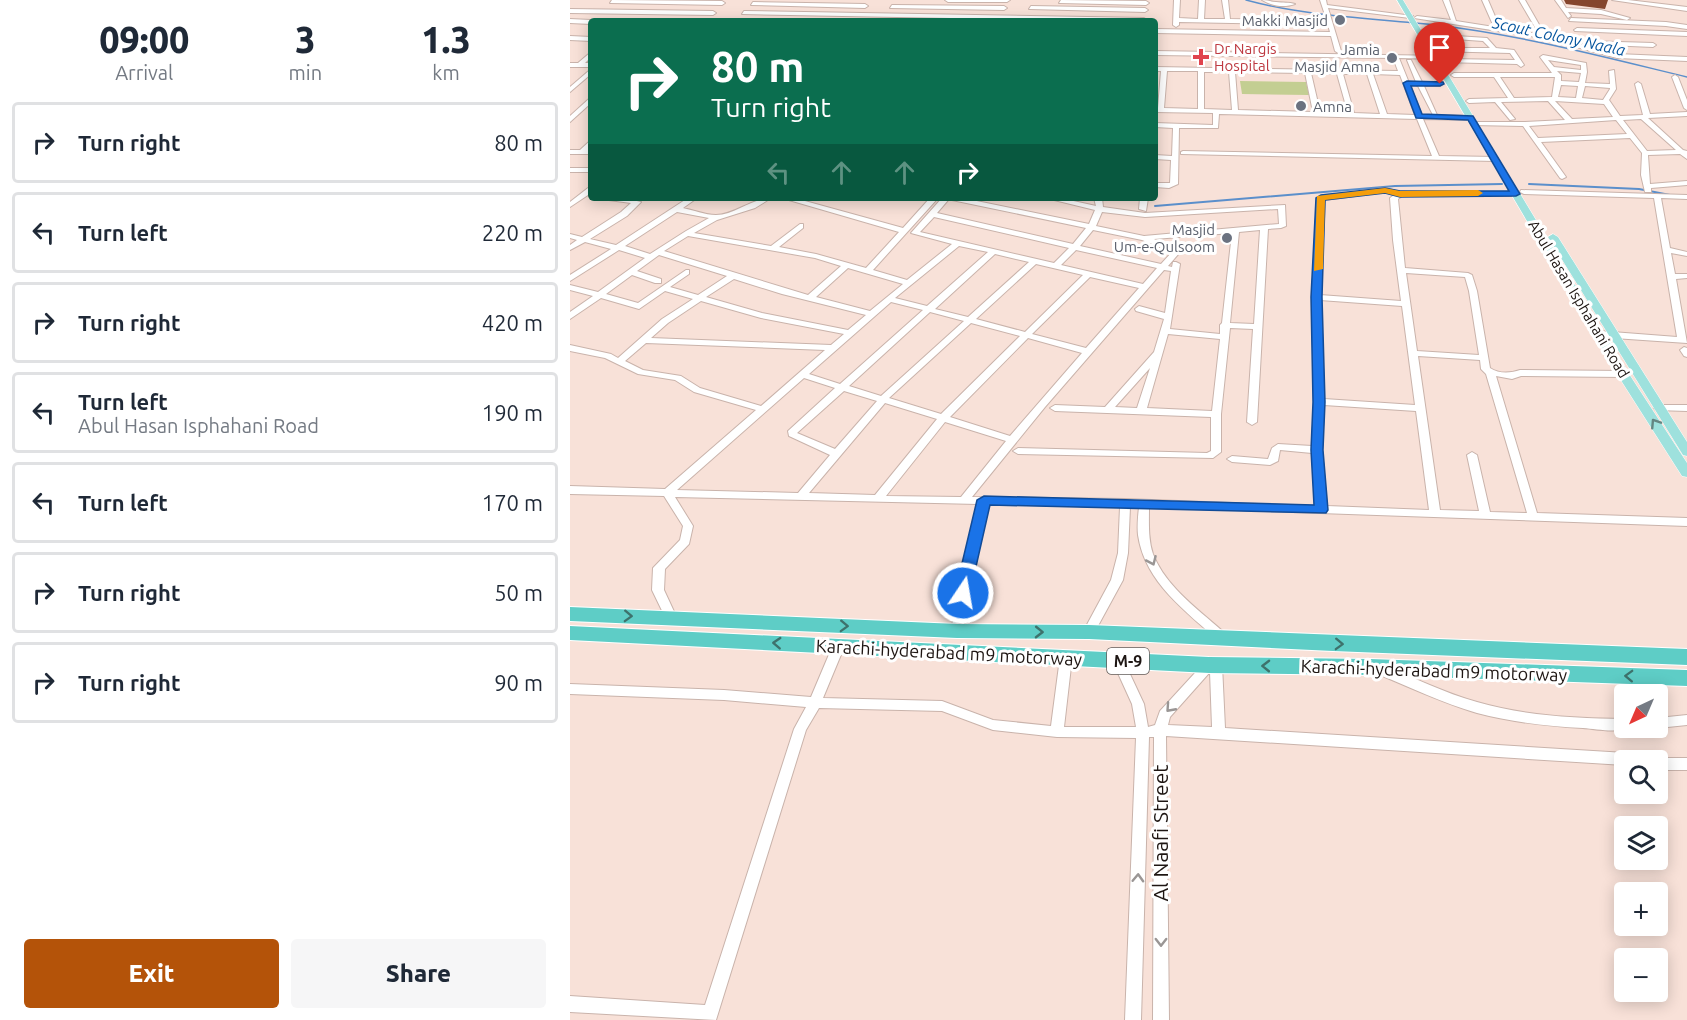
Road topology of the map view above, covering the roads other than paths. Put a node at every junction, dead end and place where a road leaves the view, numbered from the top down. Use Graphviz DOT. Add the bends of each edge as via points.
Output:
graph roads {
  1 [pos="869,0"];
  2 [pos="896,0"];
  3 [pos="948,0"];
  4 [pos="1007,0"];
  5 [pos="1177,0"];
  6 [pos="1202,0"];
  7 [pos="1225,0"];
  8 [pos="1265,0"];
  9 [pos="1400,0"];
  10 [pos="1406,0"];
  11 [pos="1446,0"];
  12 [pos="1485,0"];
  13 [pos="1522,0"];
  14 [pos="1558,0"];
  15 [pos="1615,0"];
  16 [pos="613,1"];
  17 [pos="638,1"];
  18 [pos="660,1"];
  19 [pos="679,1"];
  20 [pos="699,1"];
  21 [pos="1034,1"];
  22 [pos="1146,1"];
  23 [pos="1632,1"];
  24 [pos="724,2"];
  25 [pos="754,2"];
  26 [pos="1292,4"];
  27 [pos="1665,4"];
  28 [pos="576,5"];
  29 [pos="865,6"];
  30 [pos="892,7"];
  31 [pos="1004,8"];
  32 [pos="1031,9"];
  33 [pos="1687,9"];
  34 [pos="1145,10"];
  35 [pos="1565,10"];
  36 [pos="570,11"];
  37 [pos="602,11"];
  38 [pos="1274,11"];
  39 [pos="1326,12"];
  40 [pos="713,13"];
  41 [pos="744,13"];
  42 [pos="845,15"];
  43 [pos="859,15"];
  44 [pos="887,15"];
  45 [pos="1000,17"];
  46 [pos="1413,17"];
  47 [pos="708,18"];
  48 [pos="740,18"];
  49 [pos="843,18"];
  50 [pos="932,18"];
  51 [pos="974,18"];
  52 [pos="1028,18"];
  53 [pos="1144,18"];
  54 [pos="1176,20"];
  55 [pos="1571,20"];
  56 [pos="1628,20"];
  57 [pos="570,21"];
  58 [pos="1202,21"];
  59 [pos="1228,21"];
  60 [pos="588,22"];
  61 [pos="1273,22"];
  62 [pos="1454,22"];
  63 [pos="1666,24"];
  64 [pos="1687,27"];
  65 [pos="1497,28"];
  66 [pos="1577,30"];
  67 [pos="1158,31"];
  68 [pos="1175,31"];
  69 [pos="1229,32"];
  70 [pos="1272,33"];
  71 [pos="1645,33"];
  72 [pos="1332,34"];
  73 [pos="1425,34"];
  74 [pos="1679,34"];
  75 [pos="1687,34"];
  76 [pos="1543,36"];
  77 [pos="570,40"];
  78 [pos="588,41"];
  79 [pos="1230,41"];
  80 [pos="1687,44"];
  81 [pos="1586,45"];
  82 [pos="1653,45"];
  83 [pos="1494,50"];
  84 [pos="1158,51"];
  85 [pos="1158,51"];
  86 [pos="1338,51"];
  87 [pos="1473,51"];
  88 [pos="1263,54"];
  89 [pos="1438,55"];
  90 [pos="1395,56"];
  91 [pos="588,57"];
  92 [pos="1662,58"];
  93 [pos="1687,59"];
  94 [pos="1408,61"];
  95 [pos="1480,62"];
  96 [pos="1519,62"];
  97 [pos="570,64"];
  98 [pos="580,65"];
  99 [pos="588,65"];
  100 [pos="1158,69"];
  101 [pos="1164,69"];
  102 [pos="1201,70"];
  103 [pos="1232,70"];
  104 [pos="1267,71"];
  105 [pos="1612,71"];
  106 [pos="1308,72"];
  107 [pos="1339,72"];
  108 [pos="1556,72"];
  109 [pos="1584,72"];
  110 [pos="1370,73"];
  111 [pos="1403,73"];
  112 [pos="588,74"];
  113 [pos="1454,75"];
  114 [pos="1488,75"];
  115 [pos="1496,75"];
  116 [pos="1528,75"];
  117 [pos="1675,77"];
  118 [pos="1407,83"];
  119 [pos="1558,83"];
  120 [pos="1421,84"];
  121 [pos="1440,84"];
  122 [pos="1638,84"];
  123 [pos="1582,85"];
  124 [pos="1613,86"];
  125 [pos="570,90"];
  126 [pos="1508,93"];
  127 [pos="1554,97"];
  128 [pos="1496,100"];
  129 [pos="1512,100"];
  130 [pos="1578,100"];
  131 [pos="1469,101"];
  132 [pos="588,102"];
  133 [pos="1606,102"];
  134 [pos="1687,108"];
  135 [pos="1158,111"];
  136 [pos="1201,112"];
  137 [pos="1216,112"];
  138 [pos="1235,112"];
  139 [pos="1317,114"];
  140 [pos="1351,114"];
  141 [pos="1435,114"];
  142 [pos="1384,115"];
  143 [pos="1419,116"];
  144 [pos="1686,116"];
  145 [pos="1645,117"];
  146 [pos="1617,118"];
  147 [pos="1512,119"];
  148 [pos="570,120"];
  149 [pos="1570,121"];
  150 [pos="1476,122"];
  151 [pos="1526,124"];
  152 [pos="1158,125"];
  153 [pos="1176,126"];
  154 [pos="1631,136"];
  155 [pos="1536,140"];
  156 [pos="588,145"];
  157 [pos="570,152"];
  158 [pos="582,152"];
  159 [pos="588,152"];
  160 [pos="1183,153"];
  161 [pos="1645,153"];
  162 [pos="1685,153"];
  163 [pos="1158,157"];
  164 [pos="1175,158"];
  165 [pos="1436,158"];
  166 [pos="1495,159"];
  167 [pos="570,170"];
  168 [pos="587,170"];
  169 [pos="1562,177"];
  170 [pos="1687,183"];
  171 [pos="1158,186"];
  172 [pos="1651,190"];
  173 [pos="1520,193"];
  174 [pos="1400,194"];
  175 [pos="587,196"];
  176 [pos="1687,197"];
  177 [pos="630,201"];
  178 [pos="688,201"];
  179 [pos="762,201"];
  180 [pos="797,201"];
  181 [pos="930,201"];
  182 [pos="943,201"];
  183 [pos="966,201"];
  184 [pos="1080,201"];
  185 [pos="1144,201"];
  186 [pos="1100,203"];
  187 [pos="570,205"];
  188 [pos="676,209"];
  189 [pos="1143,209"];
  190 [pos="932,214"];
  191 [pos="719,218"];
  192 [pos="800,226"];
  193 [pos="1092,227"];
  194 [pos="1264,227"];
  195 [pos="1236,229"];
  196 [pos="904,231"];
  197 [pos="688,234"];
  198 [pos="570,236"];
  199 [pos="1144,238"];
  200 [pos="585,239"];
  201 [pos="958,243"];
  202 [pos="1074,247"];
  203 [pos="570,248"];
  204 [pos="619,248"];
  205 [pos="773,248"];
  206 [pos="1667,250"];
  207 [pos="994,251"];
  208 [pos="1177,251"];
  209 [pos="654,254"];
  210 [pos="1687,254"];
  211 [pos="1035,261"];
  212 [pos="846,265"];
  213 [pos="1056,266"];
  214 [pos="1163,267"];
  215 [pos="1175,270"];
  216 [pos="1402,270"];
  217 [pos="868,271"];
  218 [pos="631,272"];
  219 [pos="686,272"];
  220 [pos="1088,274"];
  221 [pos="734,275"];
  222 [pos="1687,276"];
  223 [pos="1671,277"];
  224 [pos="570,279"];
  225 [pos="908,283"];
  226 [pos="661,284"];
  227 [pos="570,287"];
  228 [pos="1145,287"];
  229 [pos="599,296"];
  230 [pos="703,297"];
  231 [pos="1316,297"];
  232 [pos="810,298"];
  233 [pos="889,299"];
  234 [pos="1407,304"];
  235 [pos="1139,309"];
  236 [pos="929,310"];
  237 [pos="872,314"];
  238 [pos="570,316"];
  239 [pos="1168,317"];
  240 [pos="969,320"];
  241 [pos="1224,325"];
  242 [pos="1257,327"];
  243 [pos="1165,331"];
  244 [pos="850,333"];
  245 [pos="1612,333"];
  246 [pos="1599,334"];
  247 [pos="1026,335"];
  248 [pos="1223,337"];
  249 [pos="643,339"];
  250 [pos="1685,346"];
  251 [pos="570,348"];
  252 [pos="833,348"];
  253 [pos="1086,351"];
  254 [pos="1160,351"];
  255 [pos="1413,353"];
  256 [pos="1484,358"];
  257 [pos="620,361"];
  258 [pos="1490,374"];
  259 [pos="1623,374"];
  260 [pos="803,375"];
  261 [pos="843,387"];
  262 [pos="883,399"];
  263 [pos="1319,402"];
  264 [pos="1055,408"];
  265 [pos="1421,408"];
  266 [pos="1659,408"];
  267 [pos="1687,408"];
  268 [pos="762,409"];
  269 [pos="1107,410"];
  270 [pos="1141,412"];
  271 [pos="1216,414"];
  272 [pos="944,417"];
  273 [pos="1252,422"];
  274 [pos="1011,439"];
  275 [pos="1317,450"];
  276 [pos="1018,451"];
  277 [pos="1687,452"];
  278 [pos="837,454"];
  279 [pos="1472,454"];
  280 [pos="1232,459"];
  281 [pos="1687,472"];
  282 [pos="570,490"];
  283 [pos="667,494"];
  284 [pos="801,496"];
  285 [pos="878,499"];
  286 [pos="964,500"];
  287 [pos="984,500"];
  288 [pos="1125,503"];
  289 [pos="1144,504"];
  290 [pos="1322,510"];
  291 [pos="1436,513"];
  292 [pos="1485,515"];
  293 [pos="1533,517"];
  294 [pos="1687,522"];
  295 [pos="570,614"];
  296 [pos="671,618"];
  297 [pos="957,631"];
  298 [pos="1089,632"];
  299 [pos="570,633"];
  300 [pos="1224,639"];
  301 [pos="839,645"];
  302 [pos="1687,657"];
  303 [pos="1066,658"];
  304 [pos="1118,660"];
  305 [pos="1213,665"];
  306 [pos="1370,667"];
  307 [pos="1687,678"];
  308 [pos="570,689"];
  309 [pos="815,703"];
  310 [pos="1687,720"];
  311 [pos="1668,722"];
  312 [pos="1614,723"];
  313 [pos="1160,730"];
  314 [pos="1057,732"];
  315 [pos="1143,733"];
  316 [pos="1219,733"];
  317 [pos="1614,758"];
  318 [pos="1668,764"];
  319 [pos="1687,764"];
  320 [pos="570,1004"];
  321 [pos="710,1017"];
  322 [pos="1132,1020"];
  323 [pos="1161,1020"];
  1 -- 29 [label="street"];
  2 -- 30 [label="street"];
  3 -- 4 [label="street"];
  4 -- 31 [label="street"];
  5 -- 54 [label="street"];
  6 -- 58 [label="street"];
  7 -- 59 [label="street"];
  8 -- 26 [label="street"];
  9 -- 46 [label="main road, Abul Hasan Isphahani Road"];
  10 -- 46 [label="main road, Abul Hasan Isphahani Road"];
  11 -- 62 [label="street"];
  12 -- 65 [label="street"];
  13 -- 76 [label="street"];
  14 -- 35 [label="street"];
  15 -- 23 [label="street"];
  16 -- 17 [label="street"];
  16 -- 37 [label="street"];
  17 -- 18 [label="street"];
  18 -- 19 [label="street"];
  19 -- 20 [label="street"];
  20 -- 24 [label="street"];
  21 -- 22 [label="street"];
  21 -- 32 [label="street"];
  22 -- 34 [label="street"];
  23 -- 27 [label="street"];
  23 -- 56 [label="street"];
  24 -- 40 [label="street"];
  25 -- 29 [label="street"];
  25 -- 41 [label="street"];
  27 -- 33 [label="street"];
  27 -- 63 [label="street"];
  28 -- 36 [label="street"];
  29 -- 43 [label="street"];
  30 -- 31 [label="street"];
  30 -- 44 [label="street"];
  31 -- 45 [label="street"];
  32 -- 34 [label="street"];
  32 -- 52 [label="street"];
  34 -- 53 [label="street"];
  35 -- 55 [label="street"];
  35 -- 56 [label="street" via="1594,11"];
  36 -- 37 [label="street"];
  37 -- 40 [label="street"];
  38 -- 61 [label="street"];
  39 -- 46 [label="street"];
  39 -- 61 [label="street"];
  39 -- 72 [label="street"];
  40 -- 47 [label="street"];
  41 -- 42 [label="street"];
  41 -- 48 [label="street"];
  42 -- 43 [label="street"];
  42 -- 49 [label="street"];
  43 -- 44 [label="street"];
  44 -- 50 [label="street"];
  45 -- 51 [label="street"];
  45 -- 52 [label="street"];
  46 -- 62 [label="street"];
  46 -- 73 [label="main road, Abul Hasan Isphahani Road"];
  54 -- 58 [label="street"];
  54 -- 68 [label="street"];
  55 -- 56 [label="street"];
  55 -- 66 [label="street"];
  56 -- 63 [label="street"];
  57 -- 60 [label="street"];
  58 -- 59 [label="street"];
  59 -- 61 [label="street"];
  61 -- 70 [label="street"];
  62 -- 65 [label="street"];
  63 -- 64 [label="street"];
  65 -- 76 [label="street"];
  66 -- 71 [label="street"];
  66 -- 81 [label="street"];
  67 -- 68 [label="street"];
  68 -- 69 [label="street"];
  69 -- 70 [label="street"];
  69 -- 79 [label="street"];
  70 -- 72 [label="street"];
  71 -- 74 [label="street"];
  71 -- 82 [label="street"];
  72 -- 86 [label="street"];
  73 -- 83 [label="street" via="1485,39"];
  73 -- 89 [label="main road, Abul Hasan Isphahani Road"];
  74 -- 75 [label="street"];
  74 -- 80 [label="street"];
  76 -- 81 [label="street"];
  77 -- 78 [label="street"];
  81 -- 82 [label="street"];
  81 -- 92 [label="street" via="1617,56"];
  82 -- 92 [label="street"];
  83 -- 87 [label="street"];
  83 -- 96 [label="street" via="1512,51"];
  84 -- 86 [label="street"];
  85 -- 88 [label="street"];
  86 -- 89 [label="street"];
  87 -- 89 [label="street"];
  87 -- 95 [label="street"];
  88 -- 90 [label="street"];
  88 -- 104 [label="street"];
  89 -- 90 [label="street"];
  89 -- 95 [label="street"];
  89 -- 113 [label="main road, Abul Hasan Isphahani Road"];
  89 -- 150 [label="main road, Abul Hasan Isphahani Road"];
  90 -- 111 [label="street"];
  91 -- 98 [label="street"];
  92 -- 93 [label="street"];
  94 -- 120 [label="street"];
  95 -- 96 [label="street"];
  95 -- 114 [label="street"];
  96 -- 116 [label="street"];
  97 -- 98 [label="street"];
  98 -- 99 [label="street"];
  100 -- 101 [label="street"];
  101 -- 102 [label="street"];
  101 -- 135 [label="street"];
  102 -- 103 [label="street"];
  102 -- 136 [label="street"];
  103 -- 104 [label="street"];
  103 -- 138 [label="street"];
  104 -- 106 [label="street"];
  105 -- 124 [label="street"];
  106 -- 107 [label="street"];
  106 -- 139 [label="street"];
  107 -- 110 [label="street"];
  107 -- 140 [label="street"];
  108 -- 109 [label="street"];
  108 -- 109 [label="street" via="1543,57 1584,64"];
  108 -- 116 [label="street"];
  108 -- 119 [label="street"];
  109 -- 123 [label="street"];
  110 -- 111 [label="street"];
  110 -- 142 [label="street"];
  111 -- 118 [label="street"];
  112 -- 125 [label="street"];
  113 -- 114 [label="street"];
  113 -- 131 [label="main road, Abul Hasan Isphahani Road"];
  114 -- 115 [label="street"];
  115 -- 116 [label="street"];
  115 -- 126 [label="street"];
  117 -- 134 [label="street"];
  118 -- 120 [label="street"];
  118 -- 143 [label="street"];
  119 -- 123 [label="street"];
  119 -- 127 [label="street"];
  120 -- 121 [label="street"];
  120 -- 141 [label="street"];
  122 -- 145 [label="street"];
  123 -- 124 [label="street"];
  123 -- 130 [label="street"];
  124 -- 133 [label="street"];
  126 -- 127 [label="street"];
  126 -- 129 [label="street"];
  127 -- 129 [label="street"];
  127 -- 130 [label="street"];
  127 -- 149 [label="street"];
  128 -- 129 [label="street"];
  128 -- 131 [label="street"];
  128 -- 147 [label="street"];
  130 -- 133 [label="street"];
  131 -- 150 [label="main road, Abul Hasan Isphahani Road"];
  132 -- 148 [label="street"];
  133 -- 146 [label="street"];
  135 -- 136 [label="street"];
  136 -- 137 [label="street"];
  137 -- 138 [label="street"];
  137 -- 153 [label="street" via="1216,127"];
  138 -- 139 [label="street"];
  139 -- 140 [label="street"];
  140 -- 142 [label="street"];
  142 -- 143 [label="street"];
  143 -- 150 [label="street"];
  143 -- 165 [label="street"];
  144 -- 145 [label="street"];
  145 -- 146 [label="street"];
  145 -- 162 [label="street"];
  146 -- 149 [label="street"];
  146 -- 154 [label="street"];
  149 -- 151 [label="street"];
  150 -- 151 [label="street"];
  150 -- 166 [label="main road, Abul Hasan Isphahani Road"];
  150 -- 173 [label="main road, Abul Hasan Isphahani Road"];
  151 -- 155 [label="street"];
  152 -- 153 [label="street"];
  153 -- 164 [label="street"];
  154 -- 155 [label="street"];
  154 -- 161 [label="street"];
  155 -- 169 [label="street"];
  156 -- 158 [label="street"];
  157 -- 158 [label="street"];
  158 -- 159 [label="street"];
  160 -- 165 [label="street"];
  161 -- 162 [label="street"];
  161 -- 172 [label="street"];
  163 -- 164 [label="street"];
  164 -- 171 [label="street" via="1174,184"];
  165 -- 166 [label="street"];
  166 -- 173 [label="main road, Abul Hasan Isphahani Road"];
  167 -- 168 [label="street"];
  170 -- 172 [label="street"];
  172 -- 173 [label="street"];
  172 -- 176 [label="street"];
  172 -- 206 [label="street"];
  173 -- 174 [label="street"];
  173 -- 245 [label="main road, Abul Hasan Isphahani Road"];
  173 -- 246 [label="main road, Abul Hasan Isphahani Road"];
  174 -- 216 [label="street" via="1394,198"];
  174 -- 231 [label="street" via="1385,190 1321,198"];
  175 -- 187 [label="street"];
  177 -- 200 [label="street" via="637,202"];
  178 -- 188 [label="street"];
  179 -- 191 [label="street"];
  180 -- 196 [label="street"];
  181 -- 196 [label="street"];
  182 -- 190 [label="street"];
  183 -- 193 [label="street"];
  184 -- 186 [label="street"];
  185 -- 189 [label="street"];
  186 -- 193 [label="street"];
  186 -- 194 [label="street" via="1145,215 1282,207 1282,225"];
  188 -- 191 [label="street"];
  188 -- 204 [label="street"];
  190 -- 201 [label="street" via="915,232"];
  190 -- 202 [label="street"];
  191 -- 197 [label="street"];
  192 -- 205 [label="street"];
  193 -- 199 [label="street"];
  193 -- 202 [label="street"];
  194 -- 195 [label="street"];
  194 -- 242 [label="street"];
  195 -- 199 [label="street"];
  195 -- 241 [label="street"];
  196 -- 217 [label="street"];
  197 -- 205 [label="street"];
  197 -- 209 [label="street"];
  198 -- 200 [label="street"];
  199 -- 208 [label="street"];
  200 -- 203 [label="street"];
  200 -- 204 [label="street"];
  201 -- 207 [label="street"];
  201 -- 225 [label="street"];
  202 -- 213 [label="street"];
  202 -- 214 [label="street"];
  204 -- 209 [label="street"];
  204 -- 224 [label="street"];
  205 -- 212 [label="street"];
  206 -- 210 [label="street"];
  206 -- 223 [label="street"];
  207 -- 211 [label="street"];
  207 -- 236 [label="street"];
  208 -- 214 [label="street"];
  208 -- 215 [label="street"];
  209 -- 218 [label="street"];
  209 -- 221 [label="street"];
  211 -- 213 [label="street"];
  211 -- 240 [label="street"];
  212 -- 217 [label="street"];
  212 -- 232 [label="street"];
  213 -- 220 [label="street"];
  214 -- 215 [label="street"];
  214 -- 228 [label="street"];
  215 -- 239 [label="street"];
  216 -- 234 [label="street"];
  216 -- 256 [label="street" via="1468,275"];
  217 -- 225 [label="street"];
  218 -- 226 [label="street"];
  218 -- 229 [label="street"];
  219 -- 226 [label="street"];
  220 -- 228 [label="street"];
  220 -- 247 [label="street"];
  221 -- 230 [label="street"];
  221 -- 232 [label="street"];
  222 -- 223 [label="street"];
  223 -- 250 [label="street"];
  225 -- 233 [label="street"];
  226 -- 229 [label="street" via="637,306"];
  226 -- 230 [label="street"];
  227 -- 229 [label="street"];
  228 -- 253 [label="street"];
  229 -- 238 [label="street"];
  230 -- 244 [label="street" via="752,313"];
  230 -- 249 [label="street"];
  231 -- 234 [label="street"];
  231 -- 263 [label="street"];
  232 -- 237 [label="street"];
  233 -- 236 [label="street"];
  233 -- 237 [label="street"];
  234 -- 255 [label="street"];
  235 -- 239 [label="street"];
  236 -- 240 [label="street"];
  236 -- 261 [label="street"];
  237 -- 244 [label="street"];
  239 -- 243 [label="street"];
  240 -- 247 [label="street"];
  240 -- 262 [label="street"];
  241 -- 242 [label="street"];
  241 -- 248 [label="street"];
  242 -- 273 [label="street"];
  243 -- 248 [label="street"];
  243 -- 254 [label="street"];
  244 -- 252 [label="street"];
  245 -- 246 [label="street"];
  245 -- 250 [label="street"];
  245 -- 266 [label="main road, Abul Hasan Isphahani Road"];
  246 -- 259 [label="main road, Abul Hasan Isphahani Road"];
  247 -- 253 [label="street"];
  247 -- 272 [label="street"];
  248 -- 271 [label="street"];
  249 -- 252 [label="street"];
  249 -- 257 [label="street"];
  251 -- 257 [label="street"];
  252 -- 260 [label="street"];
  253 -- 274 [label="street"];
  254 -- 269 [label="street"];
  254 -- 270 [label="street"];
  255 -- 256 [label="street"];
  255 -- 265 [label="street"];
  256 -- 258 [label="street"];
  257 -- 268 [label="street" via="636,371 678,378 697,390"];
  258 -- 259 [label="street"];
  258 -- 293 [label="street"];
  281 -- 259 [label="main road, Abul Hasan Isphahani Road, one-way"];
  260 -- 261 [label="street"];
  260 -- 268 [label="street"];
  261 -- 262 [label="street"];
  261 -- 278 [label="street" via="792,434"];
  262 -- 272 [label="street"];
  262 -- 278 [label="street"];
  263 -- 265 [label="street"];
  263 -- 275 [label="street"];
  264 -- 269 [label="street"];
  265 -- 291 [label="street"];
  266 -- 267 [label="street"];
  266 -- 277 [label="main road, Abul Hasan Isphahani Road"];
  268 -- 283 [label="street"];
  269 -- 270 [label="street"];
  270 -- 271 [label="street"];
  271 -- 276 [label="street" via="1216,452 1209,456"];
  272 -- 274 [label="street"];
  272 -- 285 [label="street"];
  274 -- 286 [label="street"];
  275 -- 280 [label="street" via="1278,447 1270,462"];
  275 -- 290 [label="street"];
  278 -- 284 [label="street"];
  279 -- 292 [label="street"];
  282 -- 283 [label="street"];
  283 -- 284 [label="street"];
  283 -- 296 [label="street" via="688,526 685,541 659,568 658,590"];
  284 -- 285 [label="street"];
  285 -- 286 [label="street"];
  286 -- 287 [label="street"];
  287 -- 288 [label="street"];
  287 -- 297 [label="street" via="965,574"];
  288 -- 289 [label="street"];
  288 -- 298 [label="street" via="1123,553 1117,580"];
  289 -- 290 [label="street"];
  289 -- 300 [label="street, one-way" via="1144,538 1162,580"];
  290 -- 291 [label="street"];
  291 -- 292 [label="street"];
  292 -- 293 [label="street"];
  293 -- 294 [label="street"];
  295 -- 296 [label="highway, M-9, one-way"];
  296 -- 297 [label="highway, M-9, one-way"];
  297 -- 298 [label="highway, M-9, one-way"];
  298 -- 300 [label="highway, M-9"];
  301 -- 299 [label="highway, Karachi-hyderabad m9 motorway / M-9, one-way"];
  300 -- 302 [label="highway, M-9, one-way"];
  301 -- 303 [label="highway, Karachi-hyderabad m9 motorway / M-9"];
  301 -- 309 [label="street"];
  303 -- 304 [label="highway, Karachi-hyderabad m9 motorway / M-9"];
  303 -- 314 [label="street"];
  304 -- 305 [label="highway, Karachi-hyderabad m9 motorway / M-9"];
  304 -- 315 [label="street, Al Naafi Street" via="1138,704"];
  306 -- 305 [label="highway, Karachi-hyderabad m9 motorway / M-9, one-way"];
  305 -- 313 [label="street, Al Naafi Street, one-way" via="1164,715"];
  305 -- 316 [label="street"];
  307 -- 306 [label="highway, Karachi-hyderabad m9 motorway / M-9, one-way"];
  306 -- 312 [label="street" via="1490,711"];
  308 -- 309 [label="street"];
  309 -- 314 [label="street" via="942,706 993,725"];
  309 -- 321 [label="street" via="800,729"];
  310 -- 311 [label="street"];
  313 -- 315 [label="street"];
  313 -- 316 [label="street"];
  313 -- 323 [label="street, Al Naafi Street, one-way"];
  314 -- 315 [label="street"];
  322 -- 315 [label="street, Al Naafi Street, one-way"];
  316 -- 317 [label="street"];
  318 -- 319 [label="street"];
  320 -- 321 [label="street"];
}
